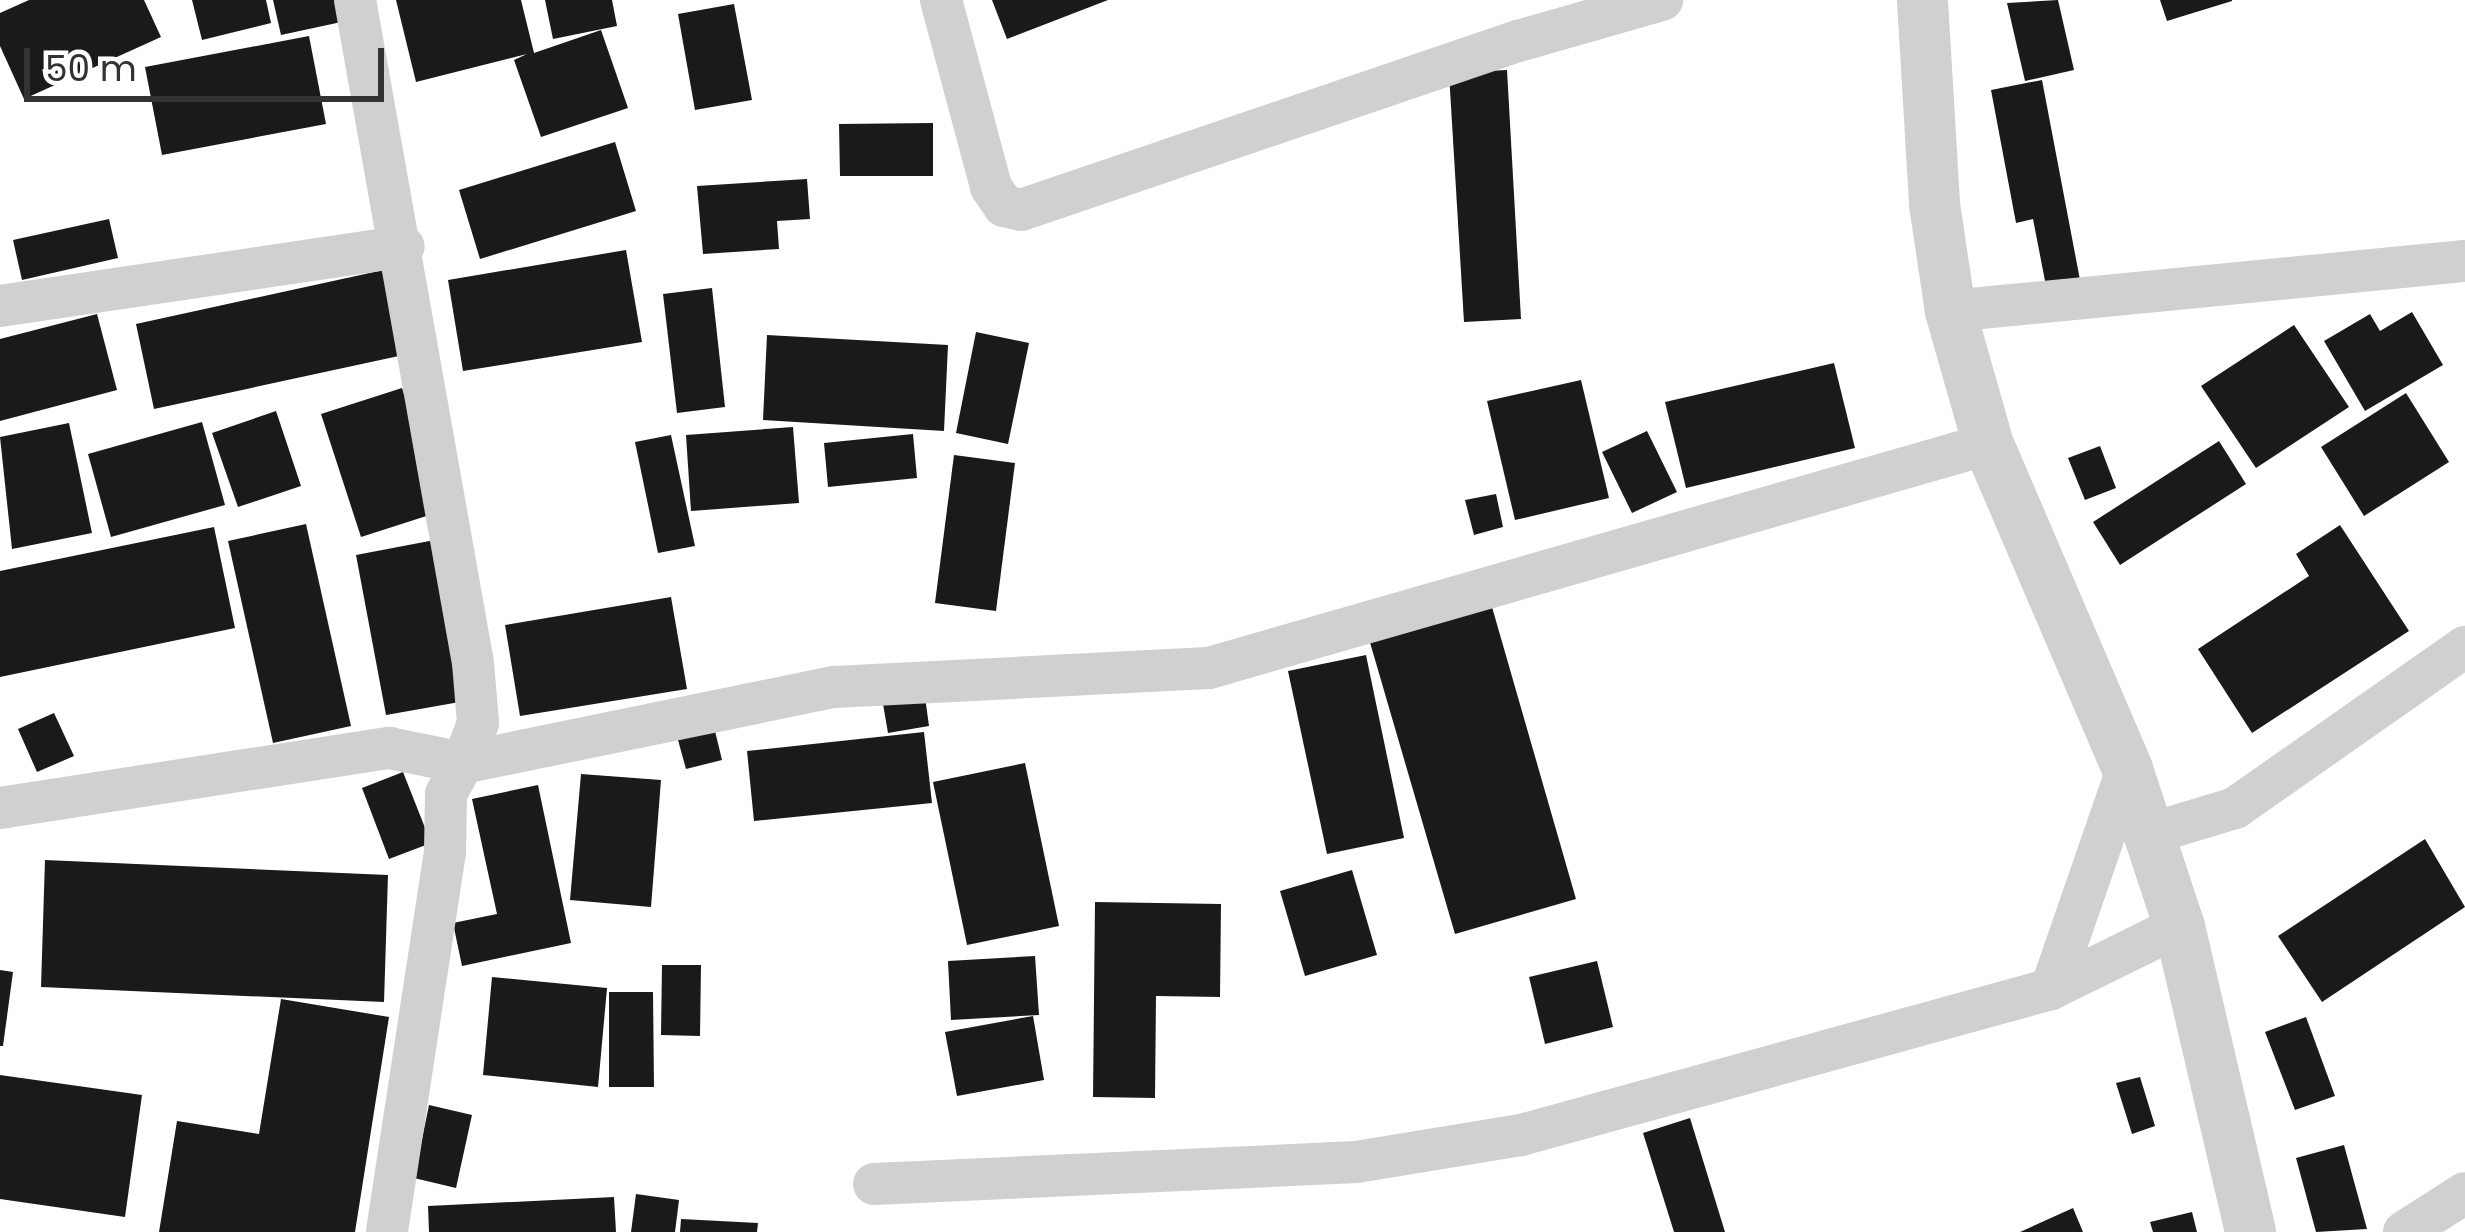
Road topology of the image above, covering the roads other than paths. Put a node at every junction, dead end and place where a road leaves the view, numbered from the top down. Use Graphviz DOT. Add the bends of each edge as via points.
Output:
graph roads {
  1 [pos="355,0"];
  2 [pos="941,0"];
  3 [pos="1662,0"];
  4 [pos="1922,0"];
  5 [pos="404,246"];
  6 [pos="2465,261"];
  7 [pos="0,306"];
  8 [pos="1950,310"];
  9 [pos="1988,444"];
  10 [pos="2465,647"];
  11 [pos="463,763"];
  12 [pos="2126,769"];
  13 [pos="0,808"];
  14 [pos="2149,834"];
  15 [pos="2180,926"];
  16 [pos="2051,989"];
  17 [pos="874,1184"];
  18 [pos="2465,1193"];
  19 [pos="387,1232"];
  20 [pos="2250,1232"];
  21 [pos="2404,1232"];
  1 -- 5 [label="street"];
  2 -- 3 [label="street" via="992,188 1004,206 1021,210"];
  4 -- 8 [label="street" via="1934,203"];
  5 -- 7 [label="street"];
  5 -- 11 [label="street" via="473,663 478,723"];
  6 -- 8 [label="street"];
  8 -- 9 [label="street"];
  9 -- 11 [label="street" via="1209,668 834,687"];
  9 -- 12 [label="street"];
  10 -- 14 [label="street" via="2235,808"];
  11 -- 13 [label="street" via="388,748"];
  11 -- 19 [label="street" via="446,794 445,852"];
  12 -- 14 [label="street"];
  12 -- 16 [label="street"];
  14 -- 15 [label="street"];
  15 -- 16 [label="street"];
  15 -- 20 [label="street"];
  16 -- 17 [label="street" via="1521,1136 1356,1162"];
  18 -- 21 [label="street"];
}
